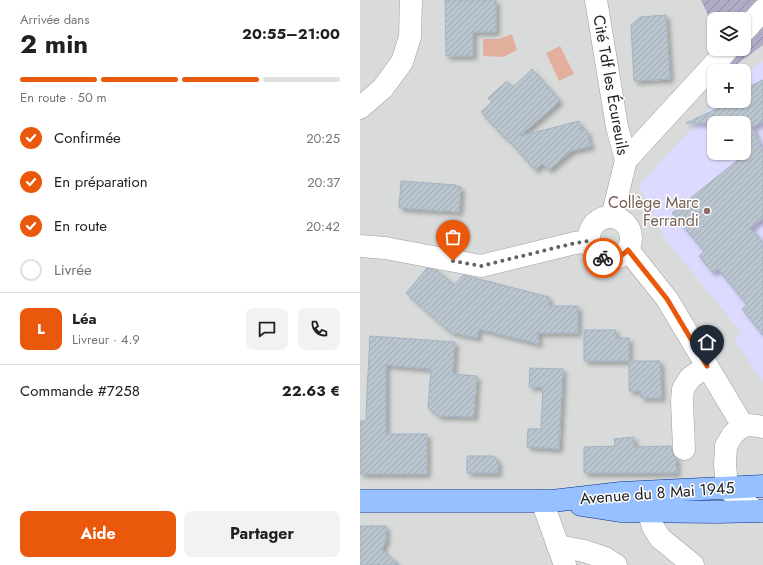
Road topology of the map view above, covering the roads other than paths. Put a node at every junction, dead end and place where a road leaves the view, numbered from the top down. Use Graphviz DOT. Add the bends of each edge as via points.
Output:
graph roads {
  1 [pos="411,0"];
  2 [pos="596,0"];
  3 [pos="763,10"];
  4 [pos="751,23"];
  5 [pos="722,56"];
  6 [pos="360,108"];
  7 [pos="626,160"];
  8 [pos="612,217"];
  9 [pos="589,241"];
  10 [pos="360,246"];
  11 [pos="628,250"];
  12 [pos="707,366"];
  13 [pos="753,427"];
  14 [pos="684,449"];
  15 [pos="763,486"];
  16 [pos="727,488"];
  17 [pos="656,491"];
  18 [pos="360,501"];
  19 [pos="547,501"];
  20 [pos="648,511"];
  21 [pos="759,511"];
  22 [pos="561,555"];
  23 [pos="616,565"];
  24 [pos="693,565"];
  1 -- 6 [label="street" via="410,37 402,62 383,88"];
  2 -- 7 [label="street, Cité Tdf les Écureuils" via="617,127"];
  3 -- 4 [label="street"];
  5 -- 7 [label="street"];
  7 -- 8 [label="street, Cité Tdf les Écureuils"];
  8 -- 9 [label="street" via="598,221 590,233"];
  8 -- 11 [label="street" via="627,225 632,237"];
  9 -- 10 [label="street" via="481,266 385,248"];
  9 -- 11 [label="street" via="594,252 607,259 622,256"];
  11 -- 12 [label="street" via="667,299"];
  12 -- 13 [label="street"];
  12 -- 14 [label="street" via="690,378 683,389"];
  13 -- 16 [label="street" via="732,434 726,446"];
  15 -- 16 [label="main road, Avenue du 8 Mai 1945"];
  16 -- 17 [label="main road, Avenue du 8 Mai 1945"];
  16 -- 21 [label="street"];
  17 -- 19 [label="main road, Avenue du 8 Mai 1945"];
  17 -- 20 [label="street" via="649,502"];
  18 -- 19 [label="main road, Avenue du 8 Mai 1945"];
  19 -- 20 [label="main road, Avenue du 8 Mai 1945" via="620,511"];
  19 -- 22 [label="street"];
  20 -- 21 [label="main road, Avenue du 8 Mai 1945"];
  20 -- 24 [label="street" via="660,538"];
  22 -- 23 [label="street" via="584,551 605,558"];
}
